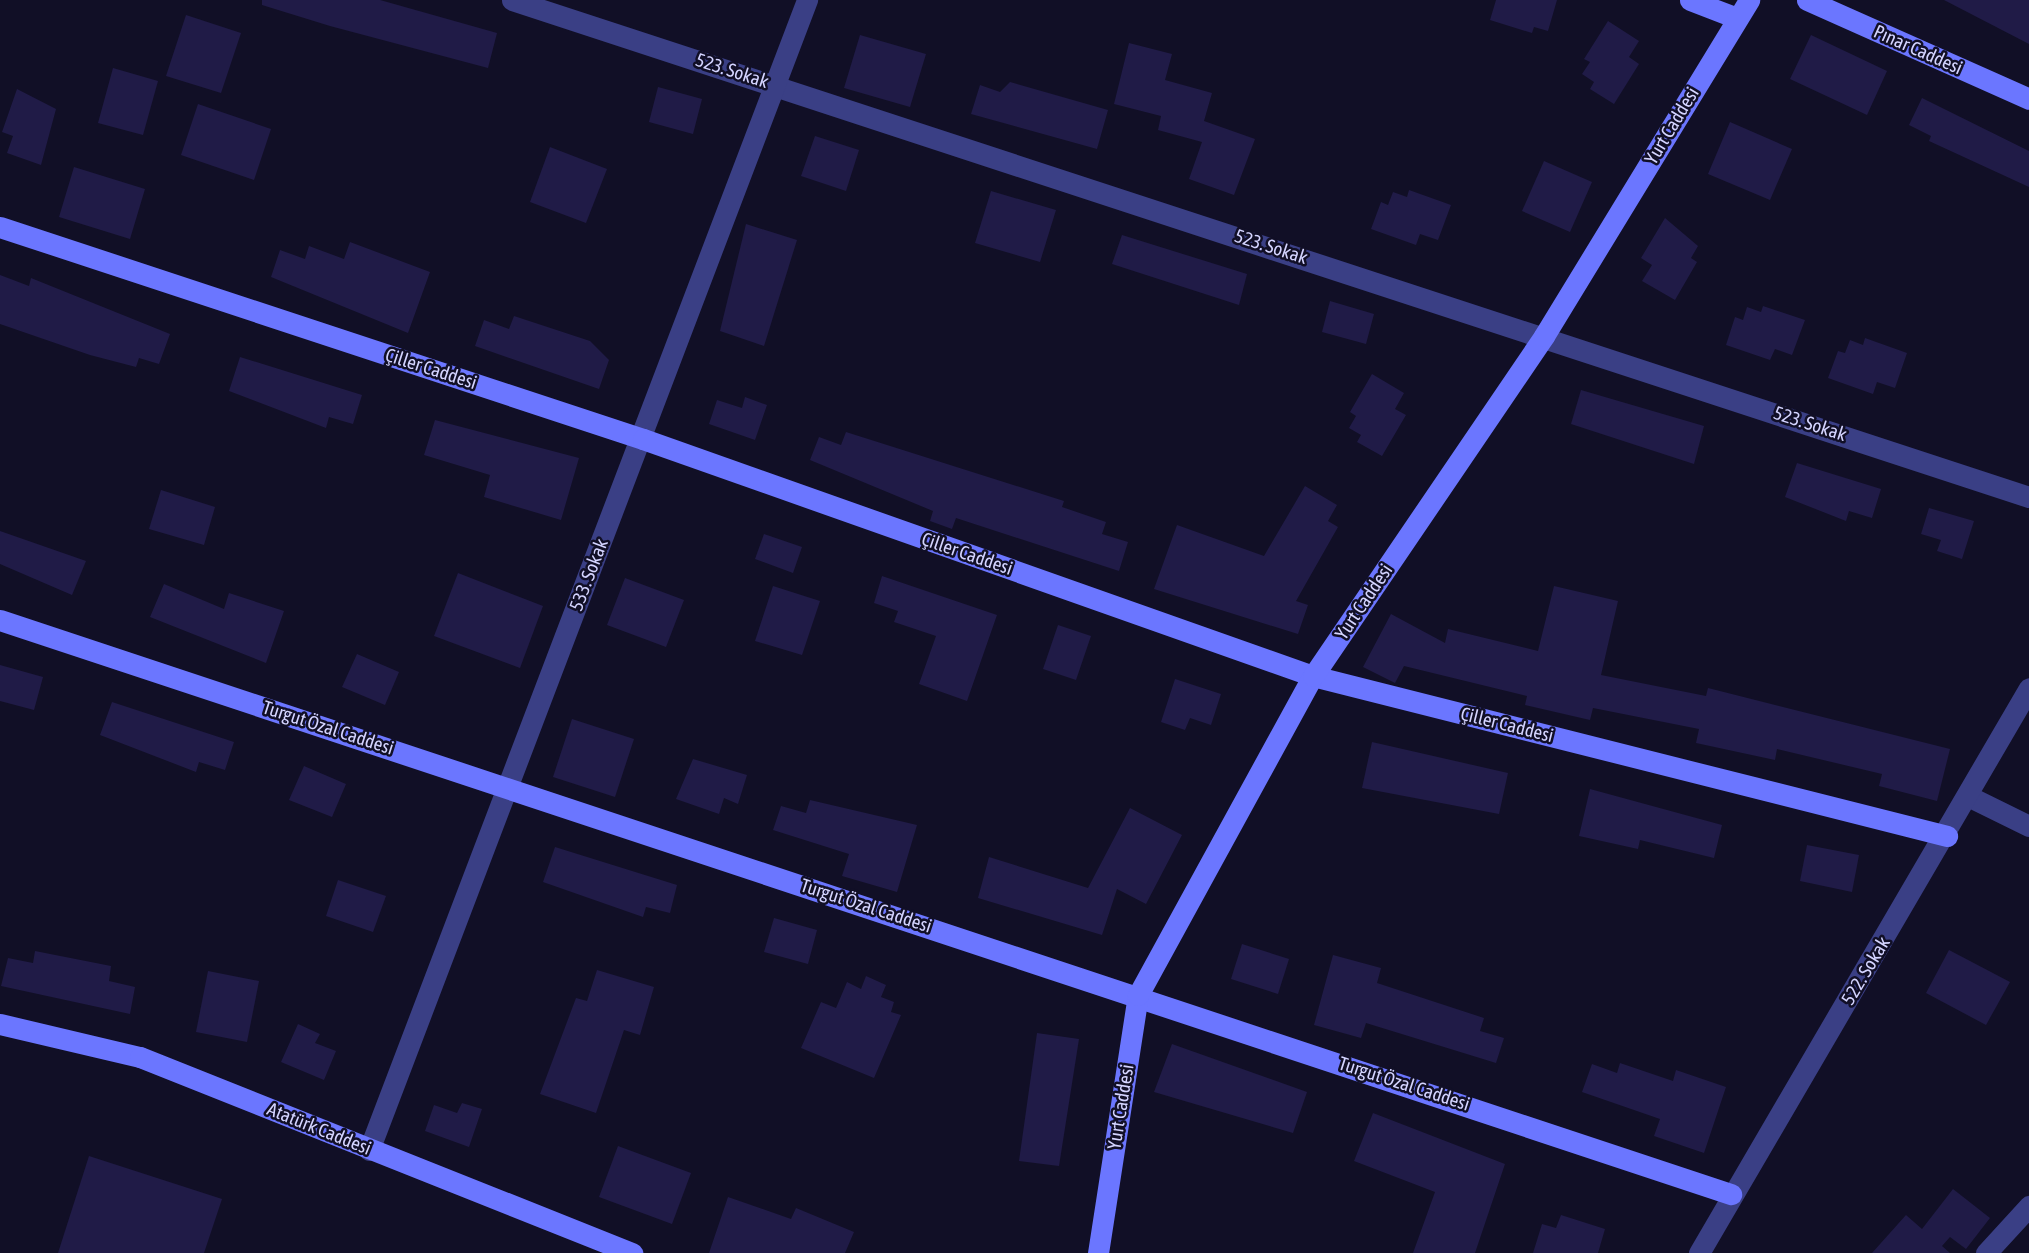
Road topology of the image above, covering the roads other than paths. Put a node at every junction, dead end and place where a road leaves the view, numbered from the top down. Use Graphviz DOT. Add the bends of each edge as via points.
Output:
graph roads {
  1 [pos="512,0"];
  2 [pos="807,0"];
  3 [pos="1690,0"];
  4 [pos="1807,0"];
  5 [pos="1743,9"];
  6 [pos="775,85"];
  7 [pos="2029,99"];
  8 [pos="0,227"];
  9 [pos="1544,336"];
  10 [pos="643,439"];
  11 [pos="2029,497"];
  12 [pos="0,620"];
  13 [pos="1313,676"];
  14 [pos="2029,688"];
  15 [pos="506,787"];
  16 [pos="1968,796"];
  17 [pos="2029,826"];
  18 [pos="1947,836"];
  19 [pos="1138,995"];
  20 [pos="0,1024"];
  21 [pos="369,1150"];
  22 [pos="1731,1194"];
  23 [pos="2029,1206"];
  24 [pos="632,1253"];
  25 [pos="1098,1253"];
  26 [pos="1699,1253"];
  27 [pos="1986,1253"];
  1 -- 6 [label="street, 523. Sokak"];
  2 -- 6 [label="street, 533. Sokak"];
  3 -- 5 [label="street"];
  4 -- 7 [label="street, Pınar Caddesi"];
  5 -- 9 [label="street, Yurt Caddesi"];
  6 -- 9 [label="street, 523. Sokak"];
  6 -- 10 [label="street, 533. Sokak"];
  8 -- 10 [label="street, Çiller Caddesi"];
  9 -- 11 [label="street, 523. Sokak"];
  9 -- 13 [label="street, Yurt Caddesi"];
  10 -- 13 [label="street, Çiller Caddesi"];
  10 -- 15 [label="street, 533. Sokak"];
  12 -- 15 [label="street, Turgut Özal Caddesi"];
  13 -- 18 [label="street, Çiller Caddesi"];
  13 -- 19 [label="street, Yurt Caddesi"];
  14 -- 16 [label="street, 522. Sokak"];
  15 -- 19 [label="street, Turgut Özal Caddesi"];
  15 -- 21 [label="street, 533. Sokak"];
  16 -- 17 [label="street"];
  16 -- 18 [label="street, 522. Sokak"];
  18 -- 22 [label="street, 522. Sokak"];
  19 -- 22 [label="street, Turgut Özal Caddesi"];
  19 -- 25 [label="street, Yurt Caddesi"];
  20 -- 21 [label="street, Atatürk Caddesi" via="140,1057"];
  21 -- 24 [label="street, Atatürk Caddesi"];
  22 -- 26 [label="street, 522. Sokak"];
  23 -- 27 [label="street"];
}
